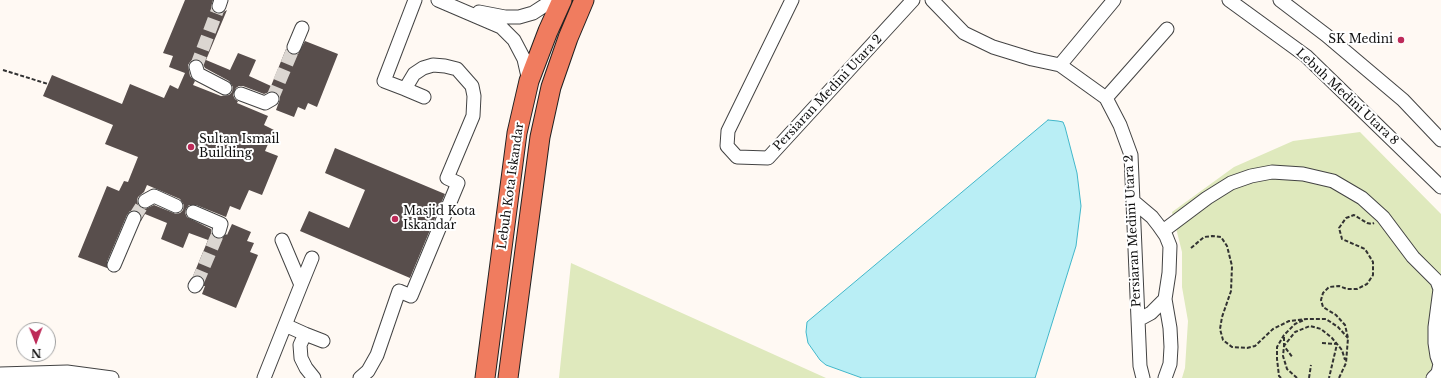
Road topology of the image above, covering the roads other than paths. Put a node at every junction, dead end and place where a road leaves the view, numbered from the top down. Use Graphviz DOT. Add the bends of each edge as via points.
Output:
graph roads {
  1 [pos="415,0"];
  2 [pos="553,0"];
  3 [pos="562,0"];
  4 [pos="584,0"];
  5 [pos="792,0"];
  6 [pos="913,0"];
  7 [pos="932,0"];
  8 [pos="1114,0"];
  9 [pos="1229,0"];
  10 [pos="1280,0"];
  11 [pos="444,3"];
  12 [pos="302,28"];
  13 [pos="1167,29"];
  14 [pos="294,47"];
  15 [pos="1060,65"];
  16 [pos="196,68"];
  17 [pos="529,81"];
  18 [pos="225,88"];
  19 [pos="405,89"];
  20 [pos="241,94"];
  21 [pos="424,97"];
  22 [pos="1106,98"];
  23 [pos="272,99"];
  24 [pos="1441,140"];
  25 [pos="1441,187"];
  26 [pos="145,201"];
  27 [pos="1133,201"];
  28 [pos="176,206"];
  29 [pos="193,212"];
  30 [pos="134,218"];
  31 [pos="219,231"];
  32 [pos="1163,231"];
  33 [pos="282,240"];
  34 [pos="312,258"];
  35 [pos="114,265"];
  36 [pos="301,285"];
  37 [pos="1165,299"];
  38 [pos="1138,320"];
  39 [pos="285,324"];
  40 [pos="305,334"];
  41 [pos="323,341"];
  42 [pos="0,374"];
  43 [pos="112,378"];
  44 [pos="264,378"];
  45 [pos="314,378"];
  46 [pos="360,378"];
  47 [pos="485,378"];
  48 [pos="508,378"];
  49 [pos="1142,378"];
  50 [pos="1165,378"];
  51 [pos="1433,378"];
  1 -- 19 [label="street" via="384,80"];
  2 -- 11 [label="street" via="519,17 505,17"];
  3 -- 17 [label="highway, Lebuh Kota Iskandar"];
  4 -- 48 [label="highway, Lebuh Kota Iskandar" via="551,87 540,137"];
  5 -- 6 [label="street, Persiaran Medini Utara 2" via="728,132 727,146 738,157 768,158"];
  7 -- 15 [label="street, Persiaran Medini Utara 2" via="964,33 993,47"];
  8 -- 15 [label="street"];
  9 -- 25 [label="street, Lebuh Medini Utara 8" via="1306,56"];
  10 -- 24 [label="street" via="1403,100"];
  11 -- 17 [label="street" via="501,27 514,40 524,59"];
  12 -- 14 [label="street"];
  13 -- 22 [label="street"];
  15 -- 22 [label="street, Persiaran Medini Utara 2"];
  16 -- 18 [label="street" via="198,74"];
  17 -- 47 [label="highway, Lebuh Kota Iskandar" via="517,133"];
  19 -- 21 [label="street"];
  19 -- 46 [label="street" via="414,74 423,68 433,65 457,70 472,86 473,116 447,178 458,183 412,296 399,291 377,355 368,371"];
  20 -- 23 [label="street" via="265,103"];
  22 -- 27 [label="street, Persiaran Medini Utara 2" via="1131,155"];
  26 -- 28 [label="street" via="154,196"];
  27 -- 32 [label="street" via="1152,217"];
  27 -- 38 [label="street, Persiaran Medini Utara 2"];
  29 -- 31 [label="street" via="220,224"];
  30 -- 35 [label="street"];
  32 -- 37 [label="street" via="1170,246"];
  32 -- 51 [label="street" via="1207,198 1231,183 1251,176 1272,172 1303,174 1333,182 1362,198 1383,217 1413,257 1437,281 1440,289 1435,343 1440,364 1438,373"];
  33 -- 36 [label="street"];
  34 -- 36 [label="street"];
  36 -- 39 [label="street"];
  37 -- 38 [label="street" via="1151,313"];
  37 -- 50 [label="street" via="1171,347 1170,364"];
  38 -- 49 [label="street, Persiaran Medini Utara 2"];
  39 -- 40 [label="street"];
  39 -- 44 [label="street"];
  40 -- 41 [label="street"];
  40 -- 45 [label="street" via="300,345 301,358"];
  42 -- 43 [label="street" via="68,372"];
}
